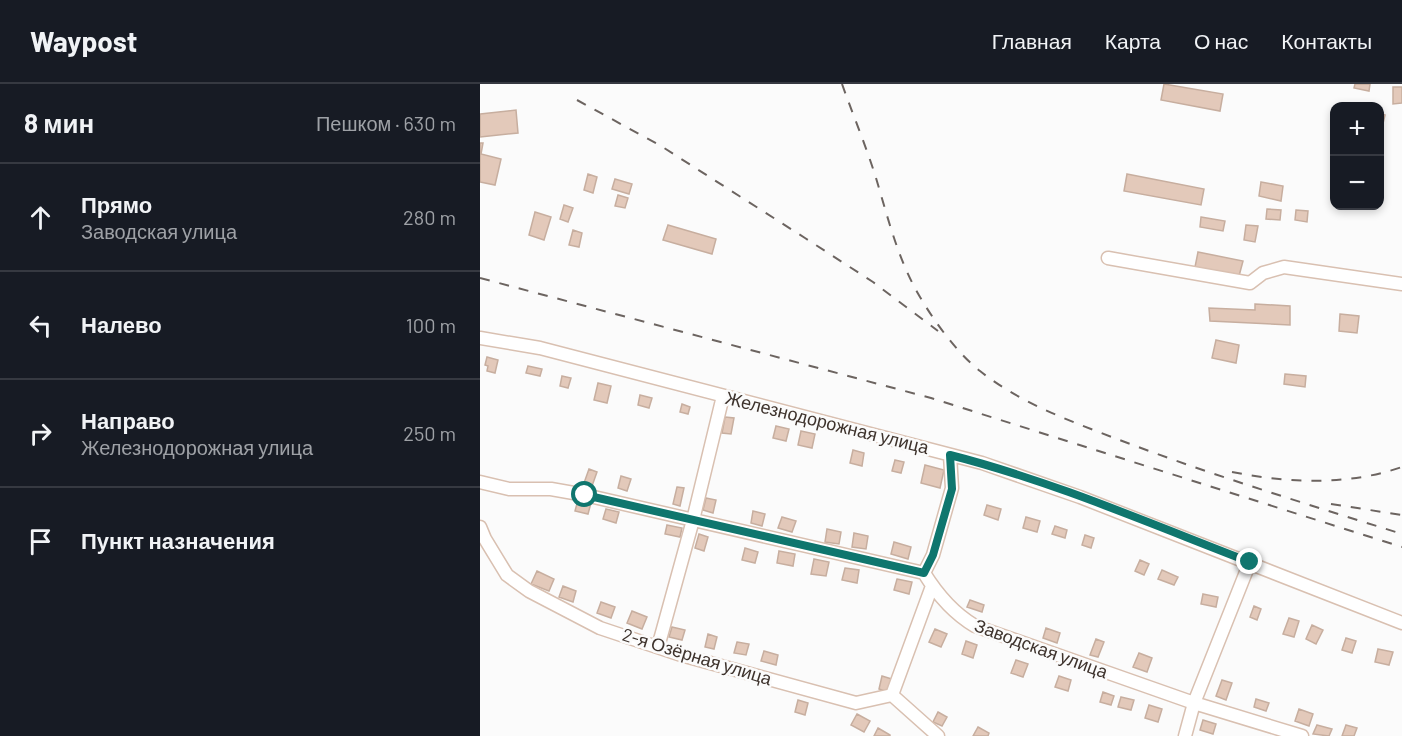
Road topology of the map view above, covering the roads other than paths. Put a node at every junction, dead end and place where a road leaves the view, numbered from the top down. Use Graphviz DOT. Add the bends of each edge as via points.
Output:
graph roads {
  1 [pos="1108,258"];
  2 [pos="1402,284"];
  3 [pos="480,338"];
  4 [pos="723,396"];
  5 [pos="950,455"];
  6 [pos="480,482"];
  7 [pos="693,520"];
  8 [pos="480,527"];
  9 [pos="482,538"];
  10 [pos="1250,562"];
  11 [pos="924,573"];
  12 [pos="932,586"];
  13 [pos="1402,623"];
  14 [pos="658,647"];
  15 [pos="892,695"];
  16 [pos="1194,703"];
  17 [pos="938,736"];
  18 [pos="1185,736"];
  19 [pos="1302,736"];
  1 -- 2 [label="street" via="1250,283 1263,273 1284,267"];
  3 -- 4 [label="street, Железнодорожная улица" via="540,348"];
  4 -- 5 [label="street, Железнодорожная улица"];
  4 -- 7 [label="street"];
  5 -- 10 [label="street, Железнодорожная улица" via="1080,497"];
  5 -- 11 [label="street" via="952,489"];
  6 -- 7 [label="street" via="509,489 551,489"];
  7 -- 11 [label="street"];
  7 -- 14 [label="street"];
  8 -- 9 [label="street, 2-я Озёрная улица"];
  9 -- 14 [label="street, 2-я Озёрная улица" via="507,575 529,591 600,628"];
  10 -- 13 [label="street, Железнодорожная улица"];
  10 -- 16 [label="street"];
  11 -- 12 [label="street, Заводская улица"];
  12 -- 15 [label="street"];
  12 -- 16 [label="street, Заводская улица" via="957,615 975,626"];
  14 -- 15 [label="street, 2-я Озёрная улица" via="856,703"];
  15 -- 17 [label="street"];
  16 -- 18 [label="street"];
  16 -- 19 [label="street, Заводская улица"];
}
